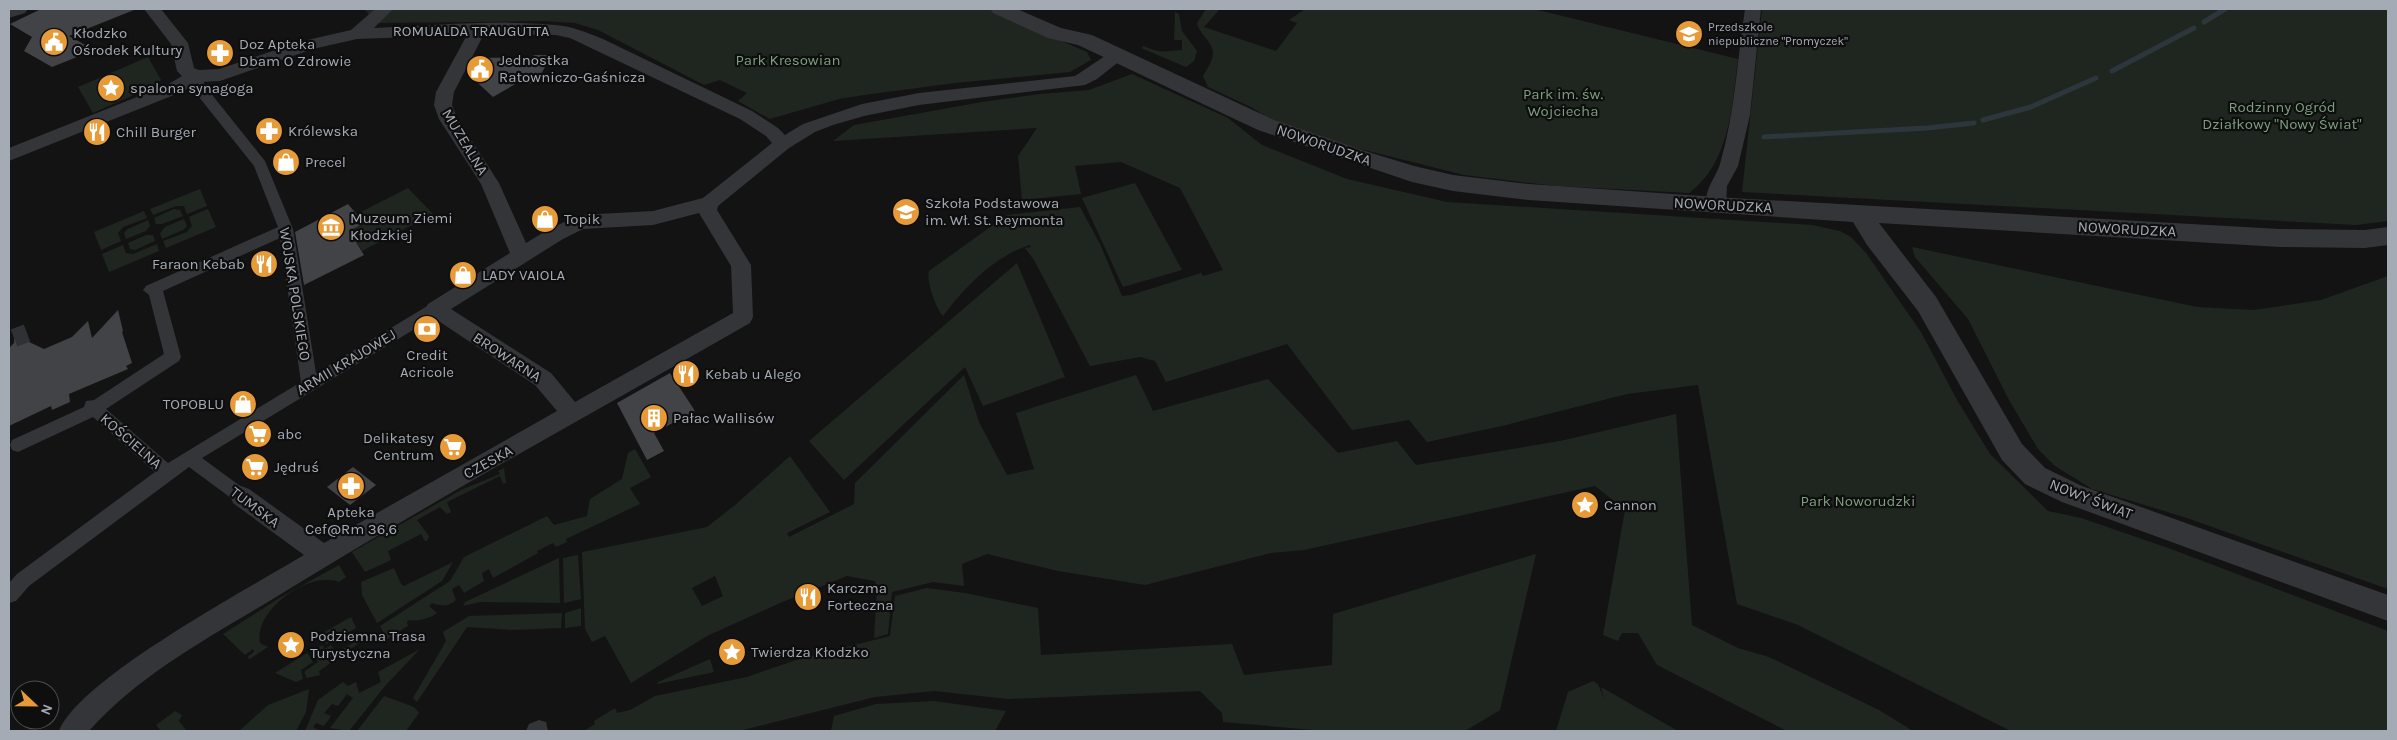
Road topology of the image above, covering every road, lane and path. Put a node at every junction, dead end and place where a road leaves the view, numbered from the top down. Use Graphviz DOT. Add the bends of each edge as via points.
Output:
graph roads {
  1 [pos="18,9"];
  2 [pos="152,9"];
  3 [pos="385,9"];
  4 [pos="1000,9"];
  5 [pos="1040,9"];
  6 [pos="1753,9"];
  7 [pos="9,12"];
  8 [pos="478,29"];
  9 [pos="357,34"];
  10 [pos="1085,40"];
  11 [pos="1117,56"];
  12 [pos="196,76"];
  13 [pos="783,144"];
  14 [pos="9,155"];
  15 [pos="709,203"];
  16 [pos="1716,205"];
  17 [pos="1861,214"];
  18 [pos="286,229"];
  19 [pos="2388,236"];
  20 [pos="521,256"];
  21 [pos="435,309"];
  22 [pos="309,383"];
  23 [pos="94,408"];
  24 [pos="572,414"];
  25 [pos="18,445"];
  26 [pos="189,457"];
  27 [pos="167,472"];
  28 [pos="241,496"];
  29 [pos="322,555"];
  30 [pos="11,593"];
  31 [pos="2388,608"];
  32 [pos="72,731"];
  1 -- 7 [label="street"];
  2 -- 12 [label="street, WOJSKA POLSKIEGO" via="179,43 186,71"];
  3 -- 9 [label="street"];
  4 -- 10 [label="street, NOWORUDZKA" via="1054,33"];
  5 -- 10 [label="street, NOWORUDZKA"];
  6 -- 16 [label="street" via="1741,115 1729,166 1718,186"];
  8 -- 9 [label="street, ROMUALDA TRAUGUTTA"];
  8 -- 13 [label="street, ROMUALDA TRAUGUTTA" via="556,30 575,34 746,115 772,132"];
  8 -- 20 [label="street, MUZEALNA" via="443,99 444,112 490,183"];
  9 -- 12 [label="street, ROMUALDA TRAUGUTTA" via="309,45 220,75"];
  10 -- 11 [label="street, NOWORUDZKA"];
  11 -- 13 [label="street" via="1079,81 919,99 862,110 809,128"];
  11 -- 16 [label="street, NOWORUDZKA" via="1266,125 1412,174 1453,184 1529,192"];
  12 -- 14 [label="street" via="173,89"];
  12 -- 18 [label="street, WOJSKA POLSKIEGO" via="196,84 260,164"];
  13 -- 15 [label="street"];
  15 -- 20 [label="street, ARMII KRAJOWEJ" via="654,218 580,222"];
  15 -- 24 [label="street, CZESKA" via="707,210 710,216 741,265 743,317"];
  16 -- 17 [label="street, NOWORUDZKA"];
  17 -- 19 [label="street, NOWORUDZKA" via="2299,239"];
  17 -- 31 [label="street, NOWY ŚWIAT" via="1876,239 1927,304 2012,452 2035,476 2072,494"];
  18 -- 22 [label="street, WOJSKA POLSKIEGO"];
  18 -- 23 [label="street" via="153,289 173,357"];
  20 -- 21 [label="street, ARMII KRAJOWEJ"];
  21 -- 22 [label="street, ARMII KRAJOWEJ"];
  21 -- 24 [label="street, BROWARNA" via="543,380"];
  22 -- 26 [label="street, ARMII KRAJOWEJ"];
  23 -- 25 [label="street, KOŚCIELNA"];
  23 -- 27 [label="street, KOŚCIELNA"];
  24 -- 29 [label="street, CZESKA"];
  26 -- 27 [label="street, ARMII KRAJOWEJ"];
  26 -- 28 [label="street, TUMSKA"];
  27 -- 30 [label="street, ARMII KRAJOWEJ" via="23,580"];
  28 -- 29 [label="street, TUMSKA"];
  29 -- 32 [label="street, CZESKA" via="131,676 106,695"];
}
